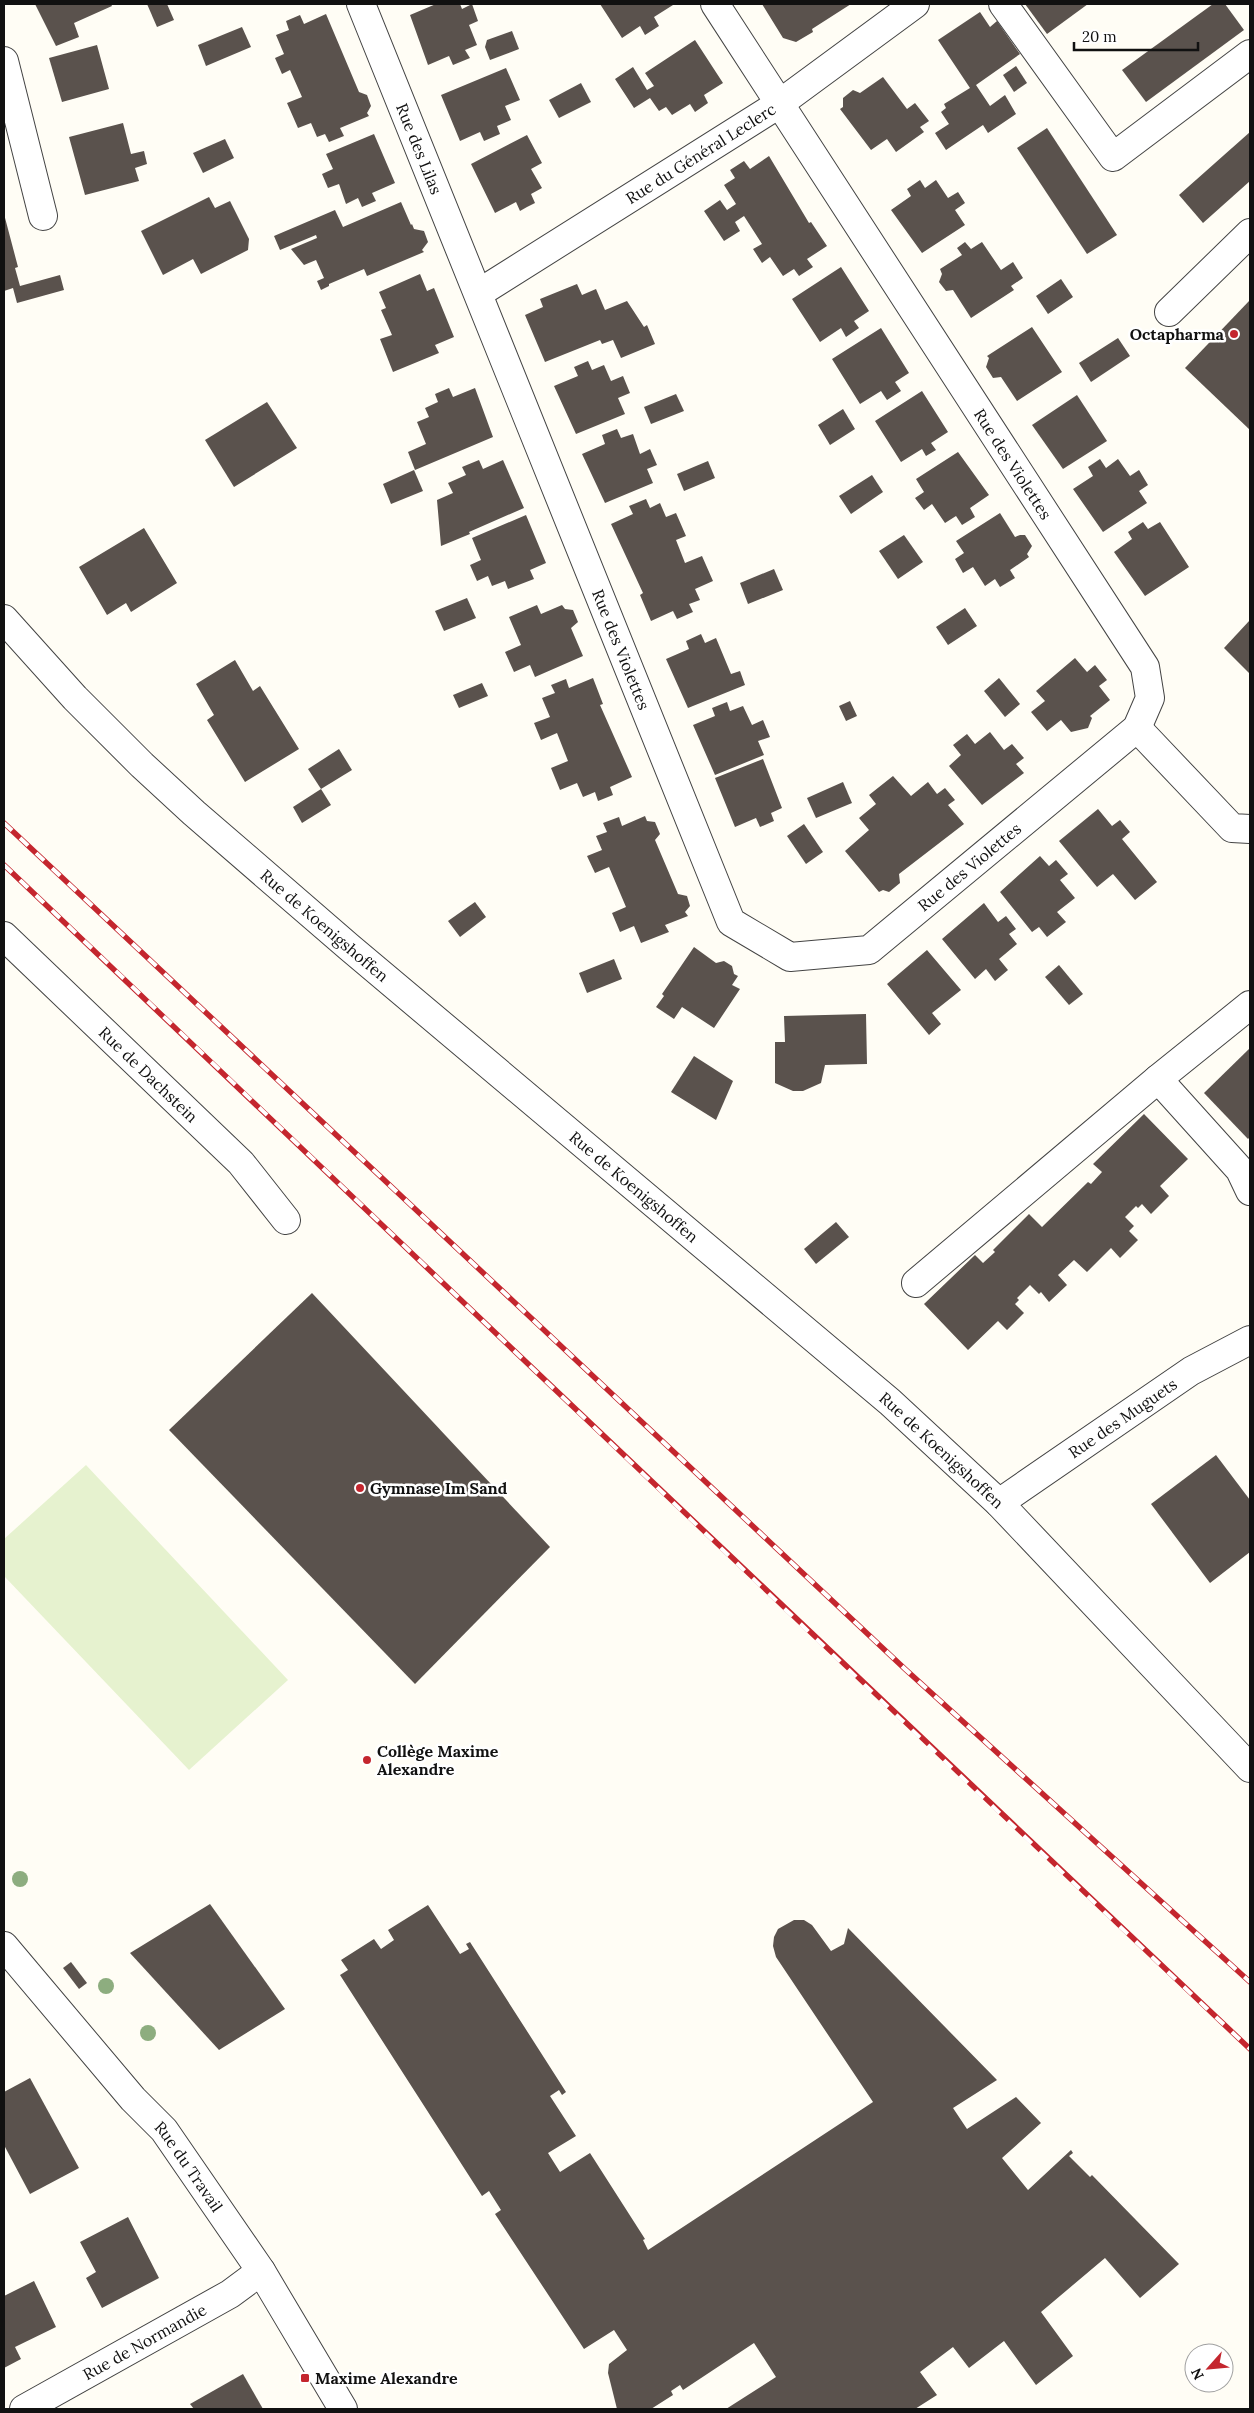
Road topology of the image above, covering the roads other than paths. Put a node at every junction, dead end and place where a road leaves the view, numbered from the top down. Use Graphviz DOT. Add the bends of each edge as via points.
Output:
graph roads {
  1 [pos="361,4"];
  2 [pos="715,4"];
  3 [pos="916,4"];
  4 [pos="1003,4"];
  5 [pos="1250,54"];
  6 [pos="4,61"];
  7 [pos="779,104"];
  8 [pos="44,216"];
  9 [pos="1250,234"];
  10 [pos="479,293"];
  11 [pos="1169,312"];
  12 [pos="4,619"];
  13 [pos="1137,728"];
  14 [pos="1250,829"];
  15 [pos="4,936"];
  16 [pos="1250,1005"];
  17 [pos="1158,1079"];
  18 [pos="1250,1191"];
  19 [pos="286,1220"];
  20 [pos="916,1283"];
  21 [pos="1250,1340"];
  22 [pos="999,1503"];
  23 [pos="1250,1768"];
  24 [pos="4,1946"];
  25 [pos="261,2271"];
  26 [pos="24,2409"];
  27 [pos="343,2409"];
  1 -- 10 [label="street, Rue des Lilas"];
  2 -- 7 [label="street"];
  3 -- 7 [label="street, Rue du Général Leclerc"];
  4 -- 5 [label="street" via="1113,157"];
  6 -- 8 [label="street"];
  7 -- 10 [label="street, Rue du Général Leclerc"];
  7 -- 13 [label="street, Rue des Violettes" via="1145,666 1150,698"];
  9 -- 11 [label="street"];
  10 -- 13 [label="street, Rue des Violettes" via="731,922 790,957 869,950"];
  12 -- 22 [label="street, Rue de Koenigshoffen" via="82,704 194,813 890,1402"];
  13 -- 14 [label="street" via="1232,828"];
  15 -- 19 [label="street, Rue de Dachstein" via="240,1164"];
  16 -- 17 [label="street"];
  17 -- 18 [label="street" via="1240,1170"];
  17 -- 20 [label="street"];
  21 -- 22 [label="street, Rue des Muguets" via="1191,1371"];
  22 -- 23 [label="street, Rue de Koenigshoffen"];
  24 -- 25 [label="street, Rue du Travail" via="133,2100 164,2130"];
  25 -- 26 [label="street, Rue de Normandie" via="243,2287"];
  25 -- 27 [label="street, Rue du Travail"];
}
